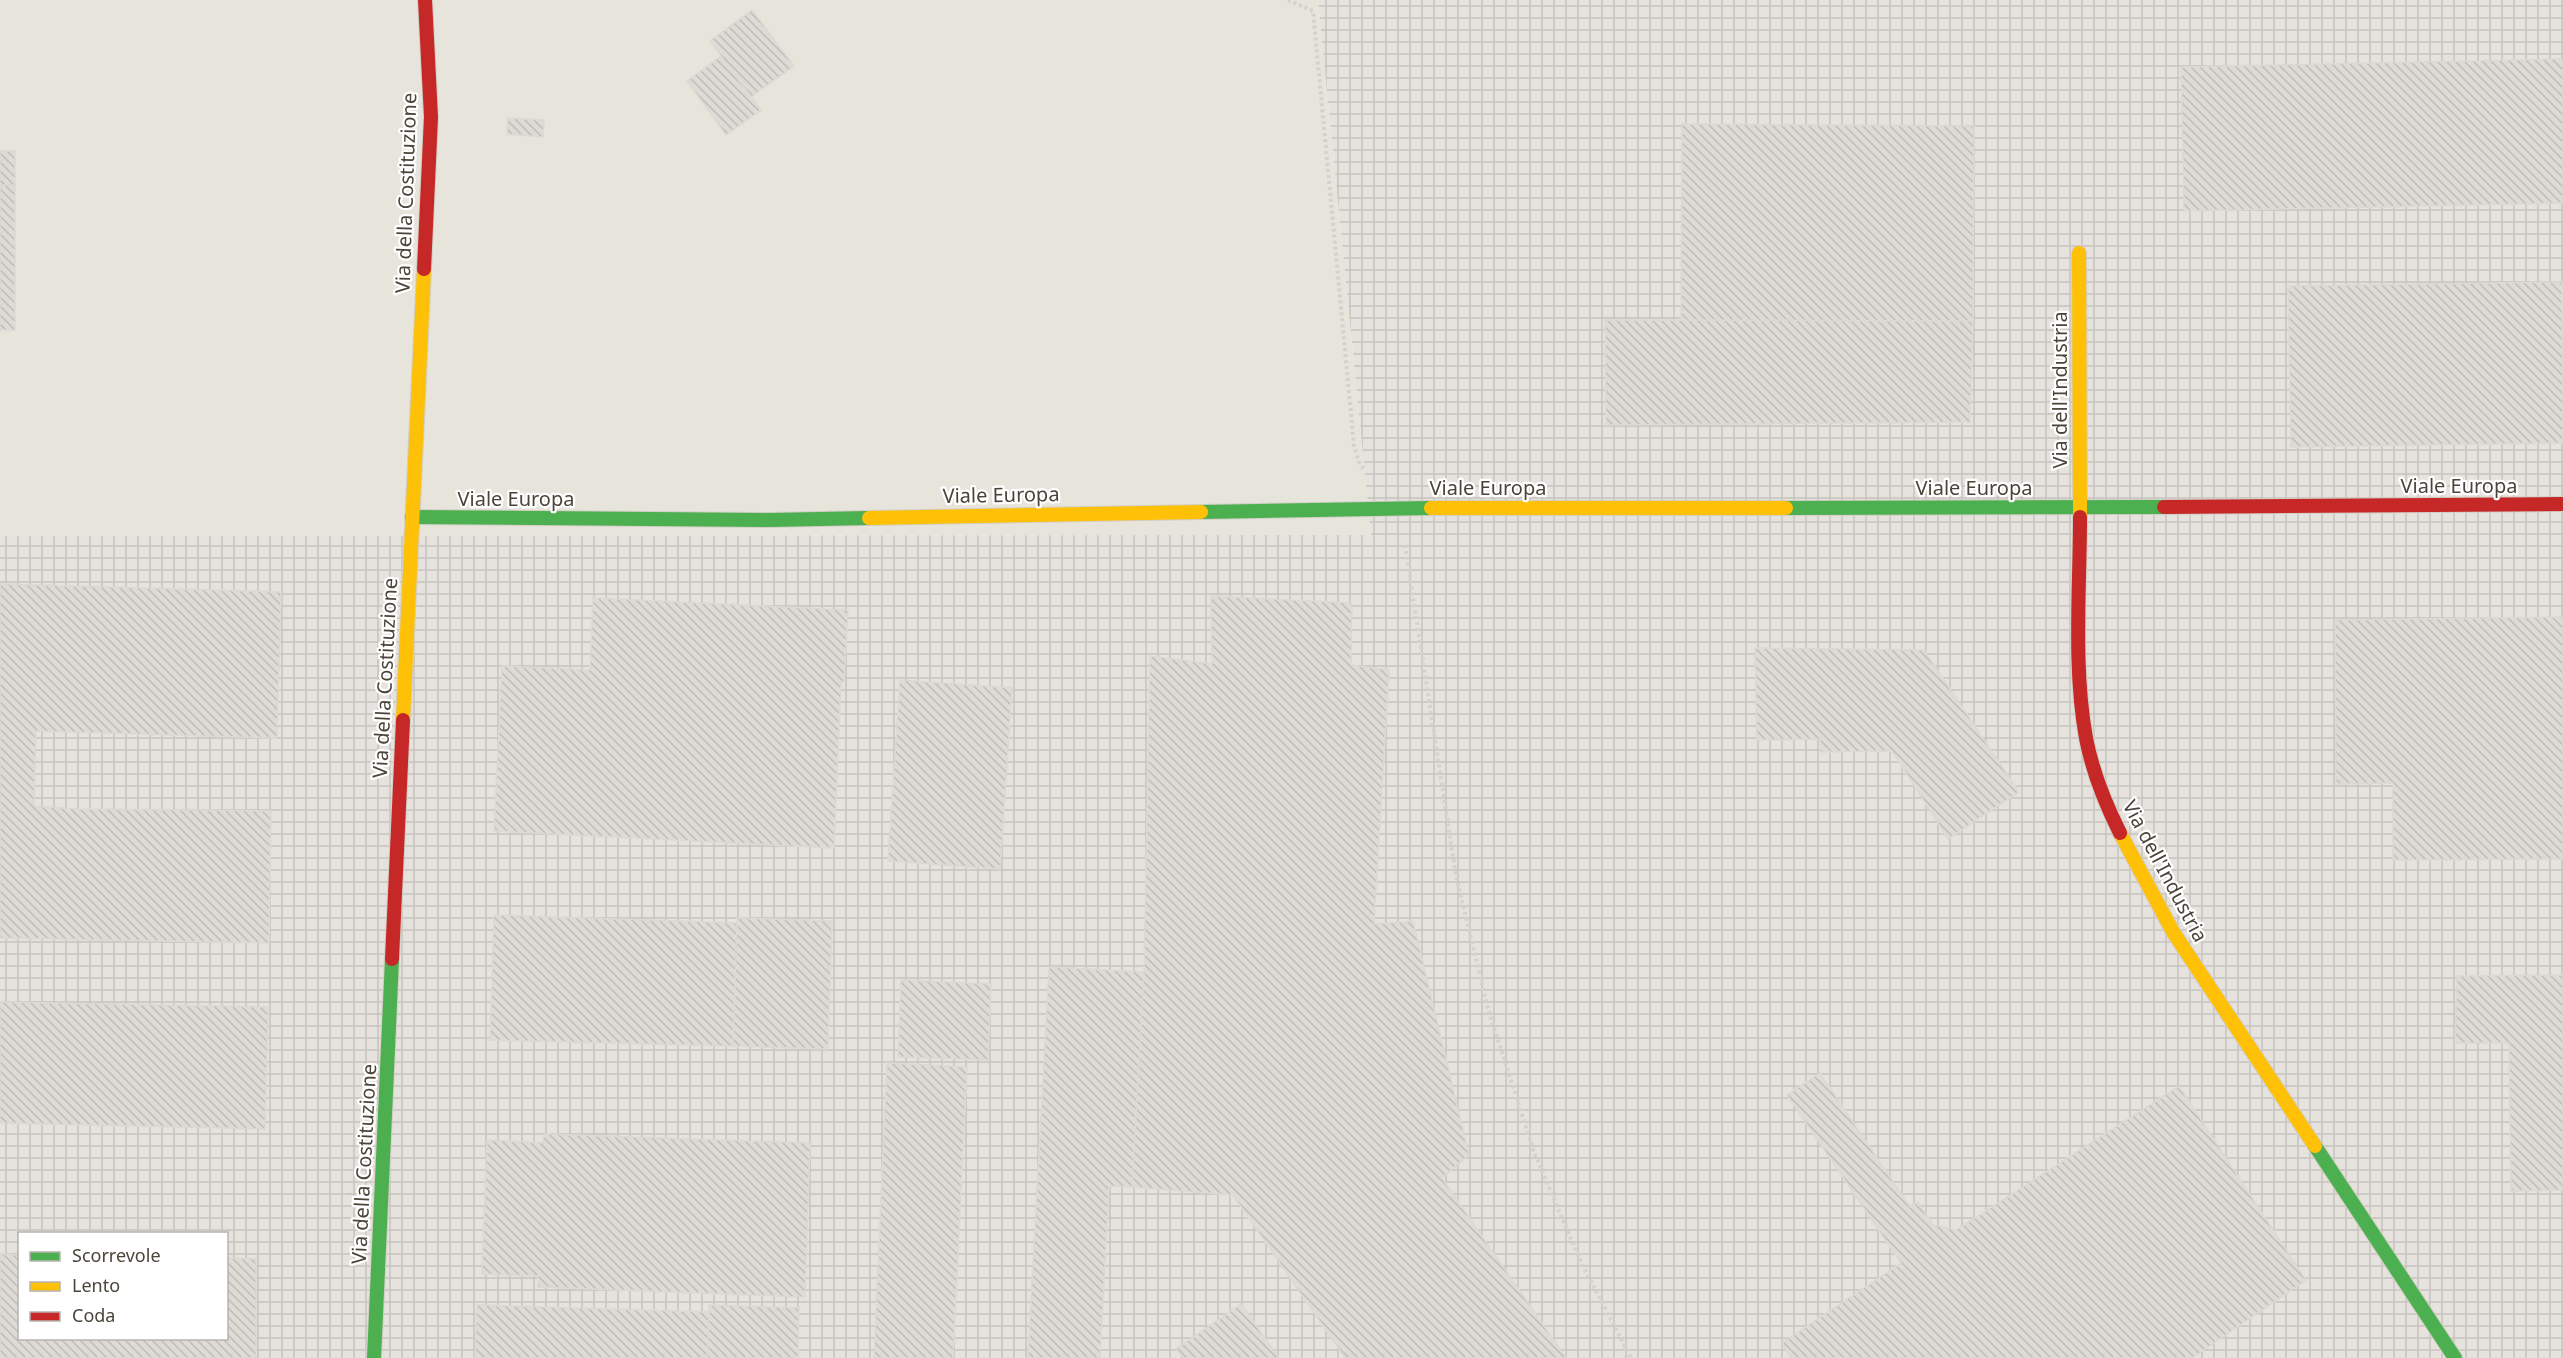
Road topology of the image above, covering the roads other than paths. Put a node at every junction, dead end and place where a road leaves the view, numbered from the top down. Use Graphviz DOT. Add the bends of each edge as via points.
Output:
graph roads {
  1 [pos="425,0"];
  2 [pos="2079,253"];
  3 [pos="2563,504"];
  4 [pos="2080,508"];
  5 [pos="412,517"];
  6 [pos="374,1358"];
  7 [pos="2455,1358"];
  1 -- 5 [label="street, Via della Costituzione" via="431,117"];
  2 -- 4 [label="street, Via dell'Industria"];
  3 -- 4 [label="street, Viale Europa"];
  4 -- 5 [label="street, Viale Europa" via="1388,508 770,520"];
  4 -- 7 [label="street, Via dell'Industria" via="2080,691 2089,753 2109,812 2173,932"];
  5 -- 6 [label="street, Via della Costituzione"];
}
